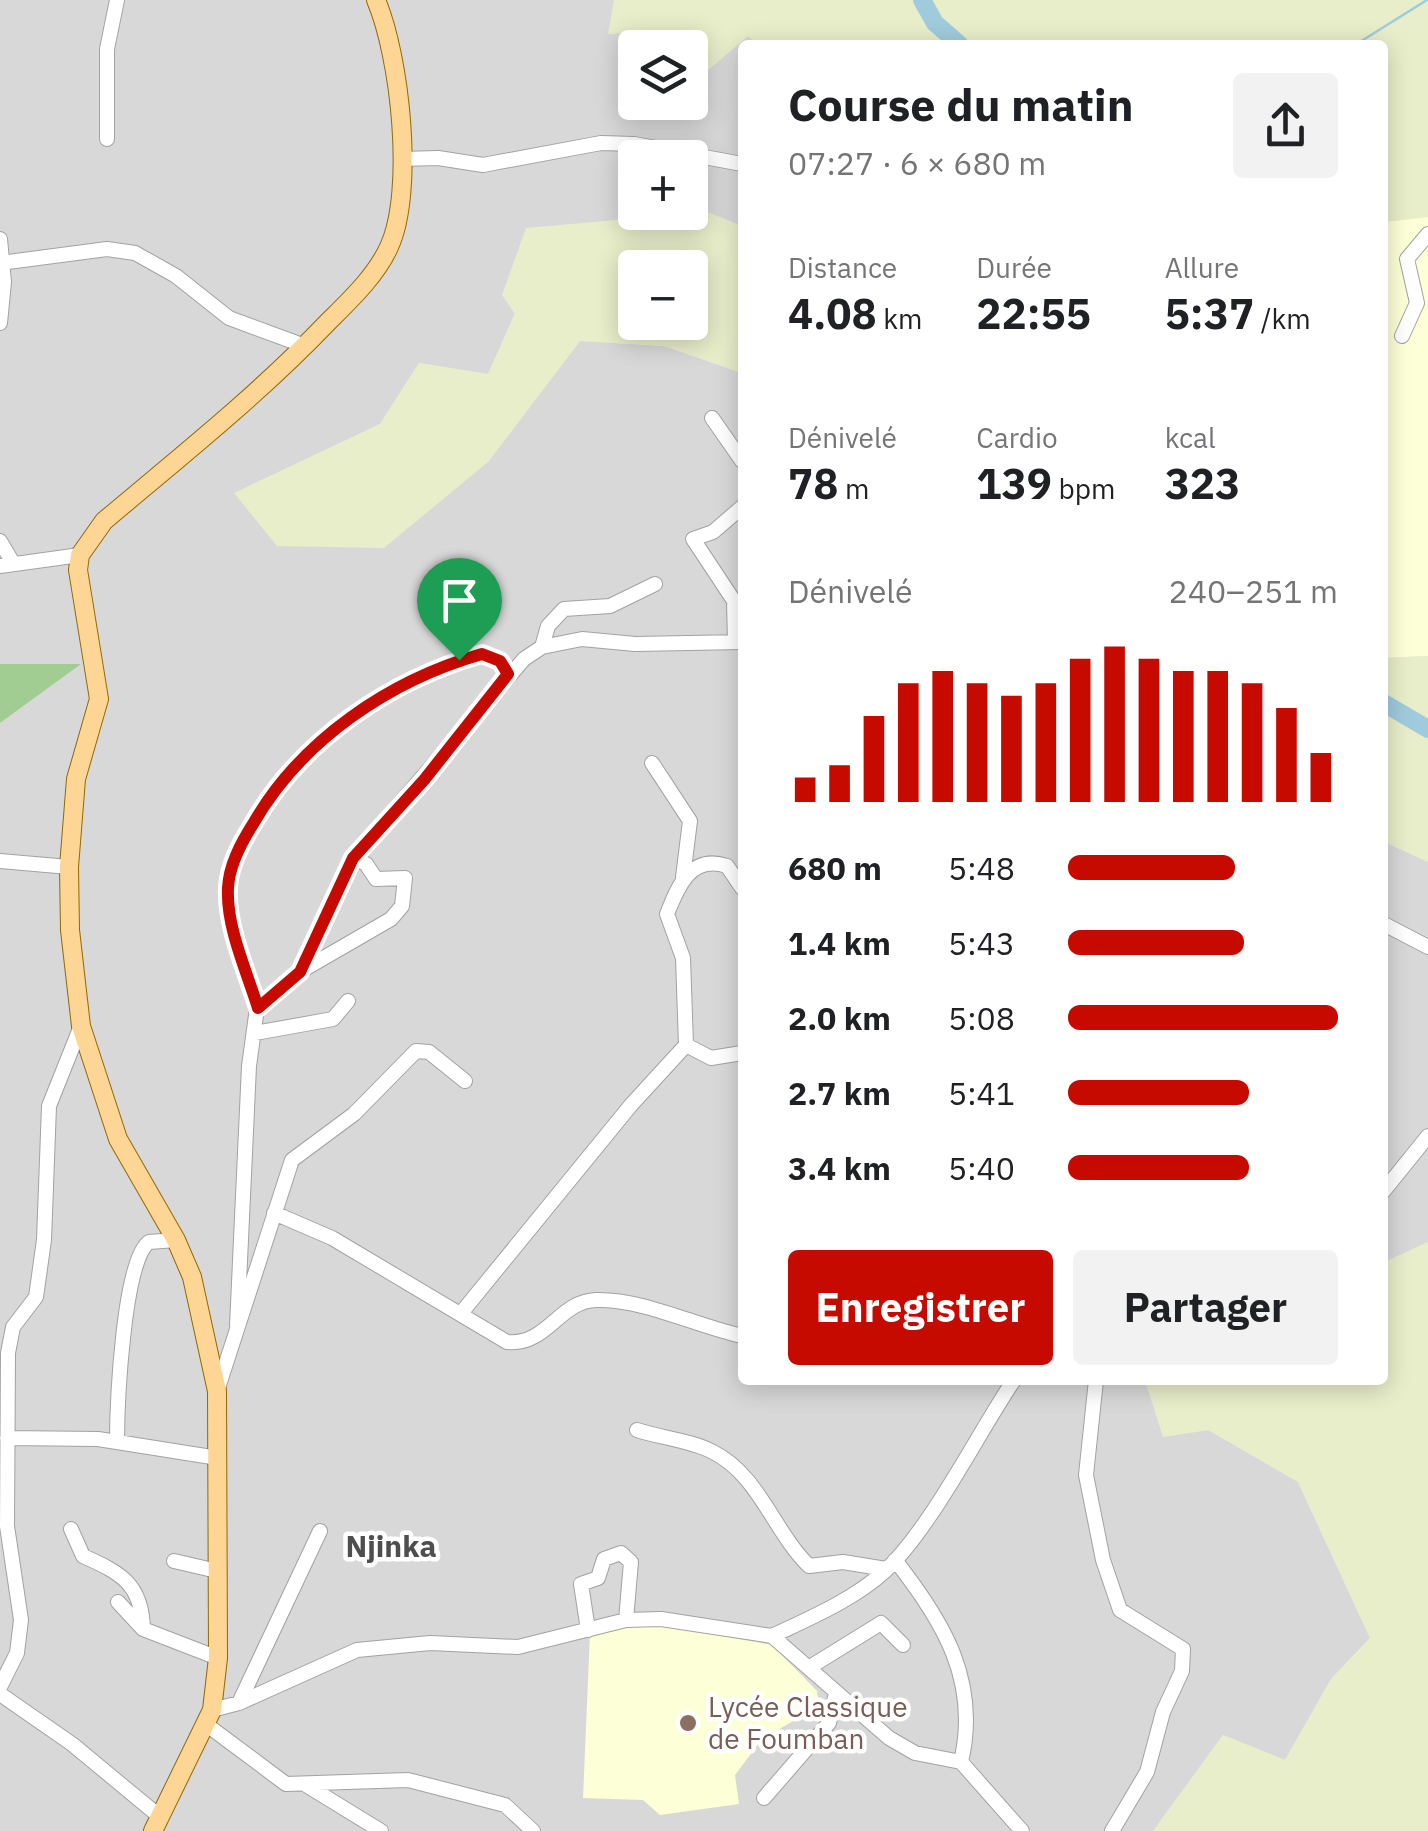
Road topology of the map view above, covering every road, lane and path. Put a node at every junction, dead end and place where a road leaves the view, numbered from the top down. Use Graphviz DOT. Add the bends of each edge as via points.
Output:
graph roads {
  1 [pos="117,0"];
  2 [pos="376,0"];
  3 [pos="106,139"];
  4 [pos="401,158"];
  5 [pos="738,163"];
  6 [pos="1428,234"];
  7 [pos="0,239"];
  8 [pos="2,263"];
  9 [pos="0,323"];
  10 [pos="1402,336"];
  11 [pos="305,346"];
  12 [pos="712,418"];
  13 [pos="738,455"];
  14 [pos="738,510"];
  15 [pos="0,541"];
  16 [pos="80,554"];
  17 [pos="6,564"];
  18 [pos="654,584"];
  19 [pos="738,634"];
  20 [pos="738,642"];
  21 [pos="542,647"];
  22 [pos="508,674"];
  23 [pos="652,763"];
  24 [pos="353,858"];
  25 [pos="0,860"];
  26 [pos="69,867"];
  27 [pos="683,878"];
  28 [pos="738,879"];
  29 [pos="1388,926"];
  30 [pos="1428,946"];
  31 [pos="300,972"];
  32 [pos="348,1001"];
  33 [pos="258,1008"];
  34 [pos="81,1026"];
  35 [pos="255,1032"];
  36 [pos="686,1046"];
  37 [pos="738,1053"];
  38 [pos="465,1081"];
  39 [pos="1428,1136"];
  40 [pos="1388,1186"];
  41 [pos="274,1212"];
  42 [pos="176,1240"];
  43 [pos="462,1312"];
  44 [pos="237,1326"];
  45 [pos="738,1335"];
  46 [pos="1011,1385"];
  47 [pos="1095,1385"];
  48 [pos="217,1391"];
  49 [pos="637,1430"];
  50 [pos="8,1438"];
  51 [pos="118,1442"];
  52 [pos="218,1458"];
  53 [pos="71,1529"];
  54 [pos="320,1531"];
  55 [pos="174,1561"];
  56 [pos="891,1564"];
  57 [pos="218,1571"];
  58 [pos="118,1602"];
  59 [pos="626,1620"];
  60 [pos="143,1629"];
  61 [pos="588,1630"];
  62 [pos="772,1636"];
  63 [pos="903,1645"];
  64 [pos="218,1658"];
  65 [pos="810,1667"];
  66 [pos="0,1690"];
  67 [pos="836,1693"];
  68 [pos="239,1703"];
  69 [pos="209,1717"];
  70 [pos="961,1762"];
  71 [pos="305,1784"];
  72 [pos="764,1798"];
  73 [pos="156,1824"];
  74 [pos="380,1831"];
  75 [pos="533,1831"];
  76 [pos="1022,1831"];
  77 [pos="1112,1831"];
  1 -- 3 [label="street" via="107,50"];
  2 -- 4 [label="main road" via="394,60"];
  4 -- 5 [label="street" via="483,165 601,143"];
  4 -- 11 [label="main road" via="403,196 387,252"];
  6 -- 10 [label="street" via="1407,259 1417,303"];
  7 -- 8 [label="street"];
  8 -- 9 [label="street"];
  8 -- 11 [label="street" via="108,249 135,253 229,318"];
  11 -- 16 [label="main road" via="104,521"];
  12 -- 13 [label="street"];
  14 -- 19 [label="street" via="693,540 734,601"];
  15 -- 17 [label="street"];
  16 -- 17 [label="street"];
  16 -- 26 [label="main road" via="79,593 99,699 76,779"];
  18 -- 21 [label="street" via="610,606 564,610 548,626"];
  20 -- 21 [label="street" via="582,639"];
  21 -- 22 [label="street"];
  22 -- 24 [label="street"];
  22 -- 33 [label="street" via="500,661 482,654 426,672 330,733 268,796 241,844 228,889"];
  23 -- 27 [label="street" via="690,821"];
  24 -- 31 [label="street"];
  24 -- 31 [label="street" via="376,879 405,878 402,906"];
  25 -- 26 [label="street"];
  26 -- 34 [label="main road"];
  27 -- 28 [label="street" via="716,862"];
  27 -- 36 [label="street" via="667,914 683,958"];
  29 -- 30 [label="street"];
  31 -- 33 [label="street"];
  32 -- 35 [label="street" via="342,1013 319,1024"];
  33 -- 35 [label="street"];
  34 -- 42 [label="main road" via="118,1138"];
  34 -- 50 [label="street" via="48,1106 38,1284 32,1307 10,1336"];
  35 -- 44 [label="street"];
  36 -- 37 [label="street" via="711,1058"];
  36 -- 43 [label="street"];
  38 -- 41 [label="street" via="429,1052 416,1052 354,1114 297,1154"];
  39 -- 40 [label="street"];
  41 -- 43 [label="street"];
  41 -- 44 [label="street"];
  42 -- 48 [label="main road" via="199,1298"];
  42 -- 51 [label="street" via="149,1242 138,1257 124,1325"];
  43 -- 45 [label="street" via="495,1338 518,1343 538,1338 570,1309 598,1300"];
  44 -- 48 [label="street"];
  46 -- 56 [label="street"];
  47 -- 77 [label="street" via="1086,1475 1102,1560 1120,1610 1174,1642 1184,1659 1140,1792"];
  48 -- 52 [label="main road"];
  49 -- 56 [label="street" via="700,1447 727,1462 810,1566"];
  50 -- 51 [label="street"];
  50 -- 66 [label="street" via="8,1545 20,1620 17,1653"];
  51 -- 52 [label="street"];
  52 -- 57 [label="main road"];
  53 -- 60 [label="street" via="83,1556 121,1573 137,1592"];
  54 -- 68 [label="street"];
  55 -- 57 [label="street"];
  56 -- 62 [label="street" via="866,1586"];
  56 -- 70 [label="street" via="952,1642 968,1732"];
  57 -- 64 [label="main road"];
  58 -- 60 [label="street"];
  59 -- 61 [label="street"];
  59 -- 61 [label="street" via="631,1567 621,1553 604,1560 595,1580 581,1584"];
  59 -- 62 [label="street" via="662,1618"];
  60 -- 64 [label="street"];
  61 -- 68 [label="street" via="518,1647 430,1643 357,1650"];
  62 -- 65 [label="street"];
  63 -- 65 [label="street" via="881,1623"];
  64 -- 69 [label="main road"];
  65 -- 67 [label="street"];
  66 -- 73 [label="street" via="72,1744"];
  67 -- 70 [label="street" via="916,1753"];
  67 -- 72 [label="street" via="829,1723"];
  68 -- 69 [label="street"];
  69 -- 71 [label="street" via="286,1784"];
  69 -- 73 [label="main road"];
  70 -- 76 [label="street"];
  71 -- 74 [label="street"];
  71 -- 75 [label="street" via="408,1780 506,1805"];
}
